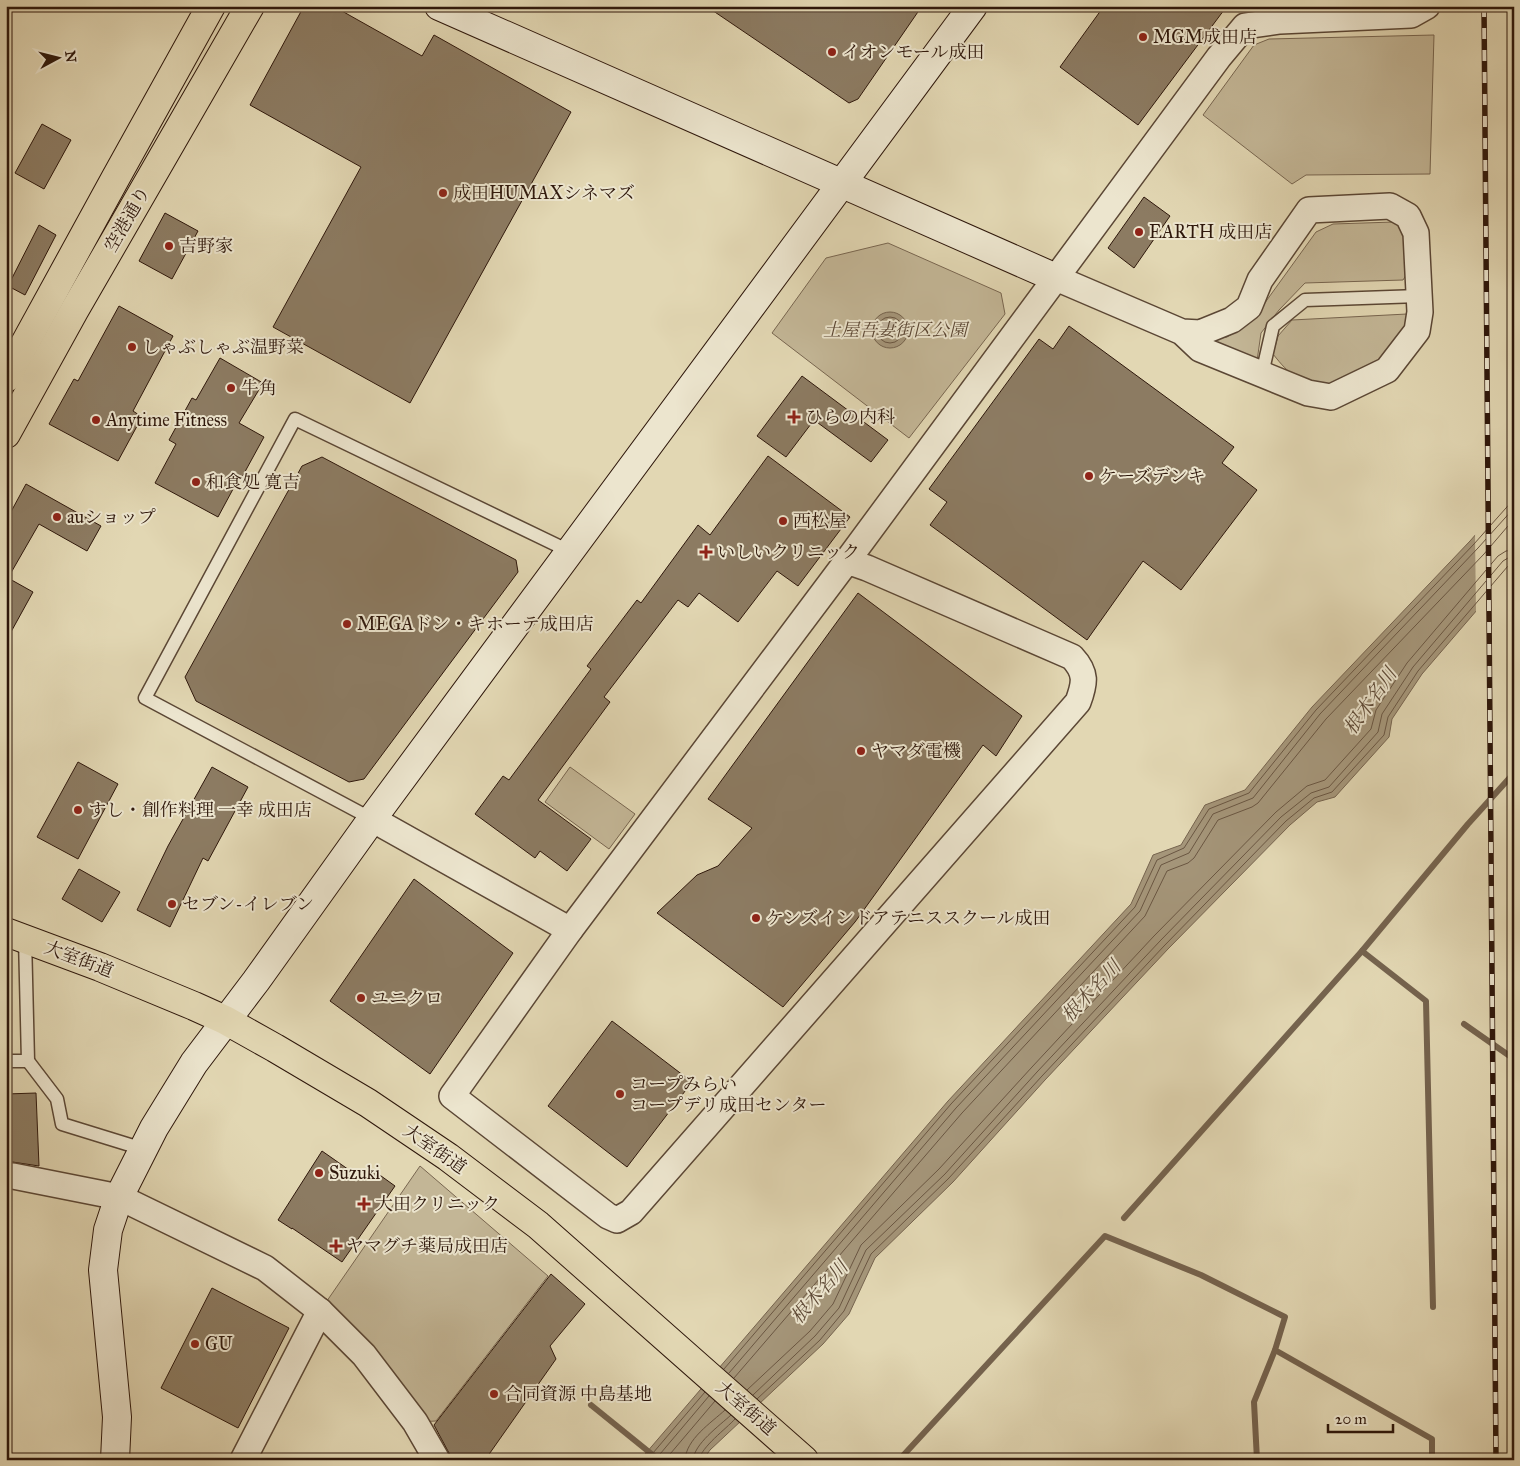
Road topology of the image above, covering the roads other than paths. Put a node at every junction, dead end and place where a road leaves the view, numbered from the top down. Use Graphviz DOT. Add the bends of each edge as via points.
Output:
graph roads {
  1 [pos="211,6"];
  2 [pos="250,6"];
  3 [pos="439,6"];
  4 [pos="973,6"];
  5 [pos="1427,6"];
  6 [pos="841,184"];
  7 [pos="1056,278"];
  8 [pos="1419,296"];
  9 [pos="1182,332"];
  10 [pos="1262,374"];
  11 [pos="6,378"];
  12 [pos="6,434"];
  13 [pos="569,551"];
  14 [pos="847,561"];
  15 [pos="372,819"];
  16 [pos="570,930"];
  17 [pos="16,935"];
  18 [pos="225,1020"];
  19 [pos="6,1061"];
  20 [pos="28,1061"];
  21 [pos="143,1149"];
  22 [pos="6,1176"];
  23 [pos="119,1197"];
  24 [pos="320,1311"];
  25 [pos="115,1460"];
  26 [pos="243,1460"];
  27 [pos="437,1460"];
  28 [pos="804,1460"];
  1 -- 11 [label="main road, 空港通り"];
  2 -- 12 [label="main road, 空港通り"];
  3 -- 6 [label="street"];
  4 -- 6 [label="street"];
  5 -- 7 [label="street" via="1411,15 1280,21 1245,26"];
  6 -- 7 [label="street"];
  6 -- 13 [label="street"];
  7 -- 9 [label="street"];
  7 -- 14 [label="street"];
  8 -- 9 [label="street" via="1416,233 1408,216 1390,206 1309,210 1260,280 1249,307 1232,320 1200,332"];
  8 -- 10 [label="lane" via="1305,300 1273,326"];
  8 -- 10 [label="street" via="1417,331 1387,370 1379,374 1331,397 1308,392"];
  9 -- 10 [label="street" via="1200,349"];
  13 -- 15 [label="street"];
  13 -- 15 [label="lane" via="295,419 145,698"];
  14 -- 16 [label="street"];
  14 -- 16 [label="street" via="1072,656 1081,667 1084,686 1078,702 631,1212 617,1220 452,1096"];
  15 -- 16 [label="street"];
  15 -- 18 [label="street"];
  17 -- 18 [label="main road, 大室街道"];
  17 -- 20 [label="lane"];
  18 -- 21 [label="street" via="194,1063"];
  18 -- 28 [label="main road, 大室街道" via="368,1103 448,1157 538,1226"];
  19 -- 20 [label="lane"];
  20 -- 21 [label="lane" via="57,1099 62,1124"];
  21 -- 23 [label="street"];
  22 -- 23 [label="street"];
  23 -- 24 [label="street" via="266,1268"];
  23 -- 25 [label="street" via="108,1230 103,1270 117,1417"];
  24 -- 26 [label="street"];
  24 -- 27 [label="street" via="364,1355 415,1422"];
}
